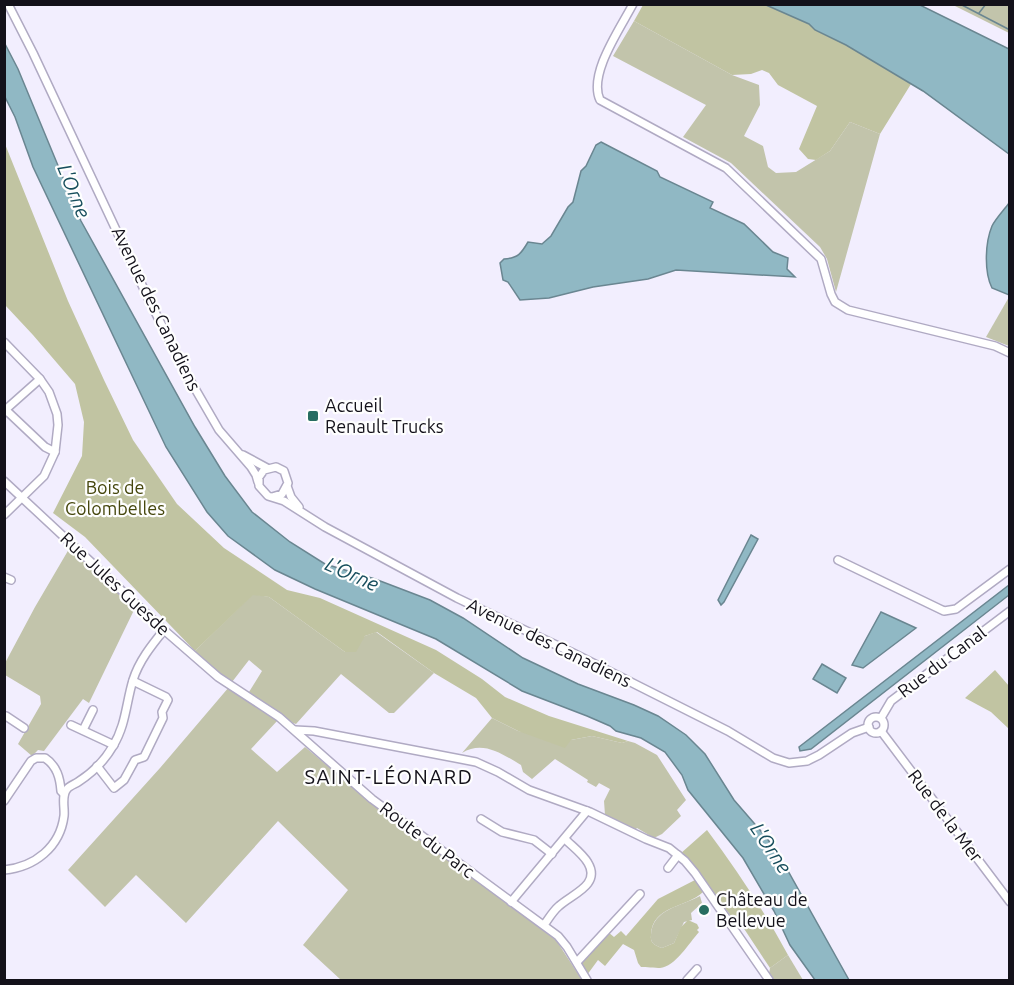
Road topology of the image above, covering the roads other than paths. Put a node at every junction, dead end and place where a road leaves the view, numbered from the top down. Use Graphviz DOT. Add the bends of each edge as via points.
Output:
graph roads {
  1 [pos="8,4"];
  2 [pos="633,4"];
  3 [pos="4,342"];
  4 [pos="1010,353"];
  5 [pos="40,379"];
  6 [pos="4,412"];
  7 [pos="234,448"];
  8 [pos="55,452"];
  9 [pos="267,468"];
  10 [pos="4,481"];
  11 [pos="258,482"];
  12 [pos="287,486"];
  13 [pos="21,497"];
  14 [pos="272,497"];
  15 [pos="305,513"];
  16 [pos="4,515"];
  17 [pos="838,560"];
  18 [pos="1010,569"];
  19 [pos="1010,610"];
  20 [pos="164,630"];
  21 [pos="133,681"];
  22 [pos="229,684"];
  23 [pos="93,710"];
  24 [pos="5,718"];
  25 [pos="880,718"];
  26 [pos="71,724"];
  27 [pos="869,727"];
  28 [pos="24,728"];
  29 [pos="83,730"];
  30 [pos="295,730"];
  31 [pos="881,731"];
  32 [pos="114,745"];
  33 [pos="98,766"];
  34 [pos="61,782"];
  35 [pos="72,786"];
  36 [pos="64,794"];
  37 [pos="4,801"];
  38 [pos="587,811"];
  39 [pos="481,819"];
  40 [pos="565,839"];
  41 [pos="552,854"];
  42 [pos="678,855"];
  43 [pos="668,868"];
  44 [pos="4,870"];
  45 [pos="640,894"];
  46 [pos="1010,902"];
  47 [pos="511,903"];
  48 [pos="544,925"];
  49 [pos="577,962"];
  50 [pos="697,969"];
  51 [pos="587,981"];
  52 [pos="687,981"];
  53 [pos="769,981"];
  1 -- 7 [label="street, Avenue des Canadiens" via="186,373"];
  2 -- 4 [label="street" via="597,75 596,93 600,100 726,168 820,260 835,303 848,310"];
  3 -- 5 [label="street"];
  5 -- 6 [label="street"];
  5 -- 8 [label="street" via="57,414"];
  6 -- 8 [label="street"];
  7 -- 9 [label="street, Avenue des Canadiens"];
  7 -- 11 [label="street, Avenue des Canadiens"];
  8 -- 13 [label="street" via="44,476"];
  9 -- 11 [label="street"];
  9 -- 12 [label="street" via="284,471"];
  10 -- 13 [label="street, Rue Jules Guesde"];
  11 -- 14 [label="street" via="261,490"];
  12 -- 14 [label="street" via="282,494"];
  12 -- 15 [label="street, Avenue des Canadiens"];
  13 -- 16 [label="street"];
  13 -- 20 [label="street, Rue Jules Guesde"];
  14 -- 15 [label="street, Avenue des Canadiens"];
  15 -- 27 [label="street, Avenue des Canadiens" via="457,598 729,731 773,758 797,763 814,758 852,732"];
  17 -- 18 [label="street" via="944,611 956,609"];
  19 -- 25 [label="street, Rue du Canal" via="891,701"];
  20 -- 21 [label="street"];
  20 -- 22 [label="street, Rue Jules Guesde"];
  21 -- 32 [label="street"];
  21 -- 33 [label="street" via="166,697 163,718 144,757 135,760 124,780 114,788"];
  22 -- 30 [label="street, Route du Parc"];
  23 -- 29 [label="street"];
  24 -- 28 [label="street"];
  25 -- 27 [label="street" via="873,718"];
  25 -- 31 [label="street" via="884,724"];
  26 -- 29 [label="street"];
  27 -- 31 [label="street" via="874,732"];
  29 -- 32 [label="street"];
  30 -- 38 [label="street" via="314,730 476,762 529,790"];
  30 -- 47 [label="street, Route du Parc" via="372,799"];
  31 -- 46 [label="street, Rue de la Mer"];
  32 -- 33 [label="street"];
  33 -- 35 [label="street"];
  34 -- 35 [label="street"];
  34 -- 36 [label="street"];
  34 -- 37 [label="street" via="49,760 36,758"];
  35 -- 36 [label="street"];
  36 -- 44 [label="street" via="61,828 47,851 32,862"];
  38 -- 40 [label="street"];
  38 -- 42 [label="street"];
  39 -- 41 [label="street" via="502,832 534,840"];
  40 -- 41 [label="street"];
  40 -- 48 [label="street" via="587,861 591,877 589,884 557,908"];
  41 -- 47 [label="street"];
  42 -- 43 [label="street"];
  42 -- 53 [label="street" via="695,873"];
  45 -- 49 [label="street"];
  47 -- 48 [label="street, Route du Parc"];
  48 -- 49 [label="street, Route du Parc" via="563,941"];
  49 -- 51 [label="street, Route du Parc"];
  50 -- 52 [label="street"];
}
